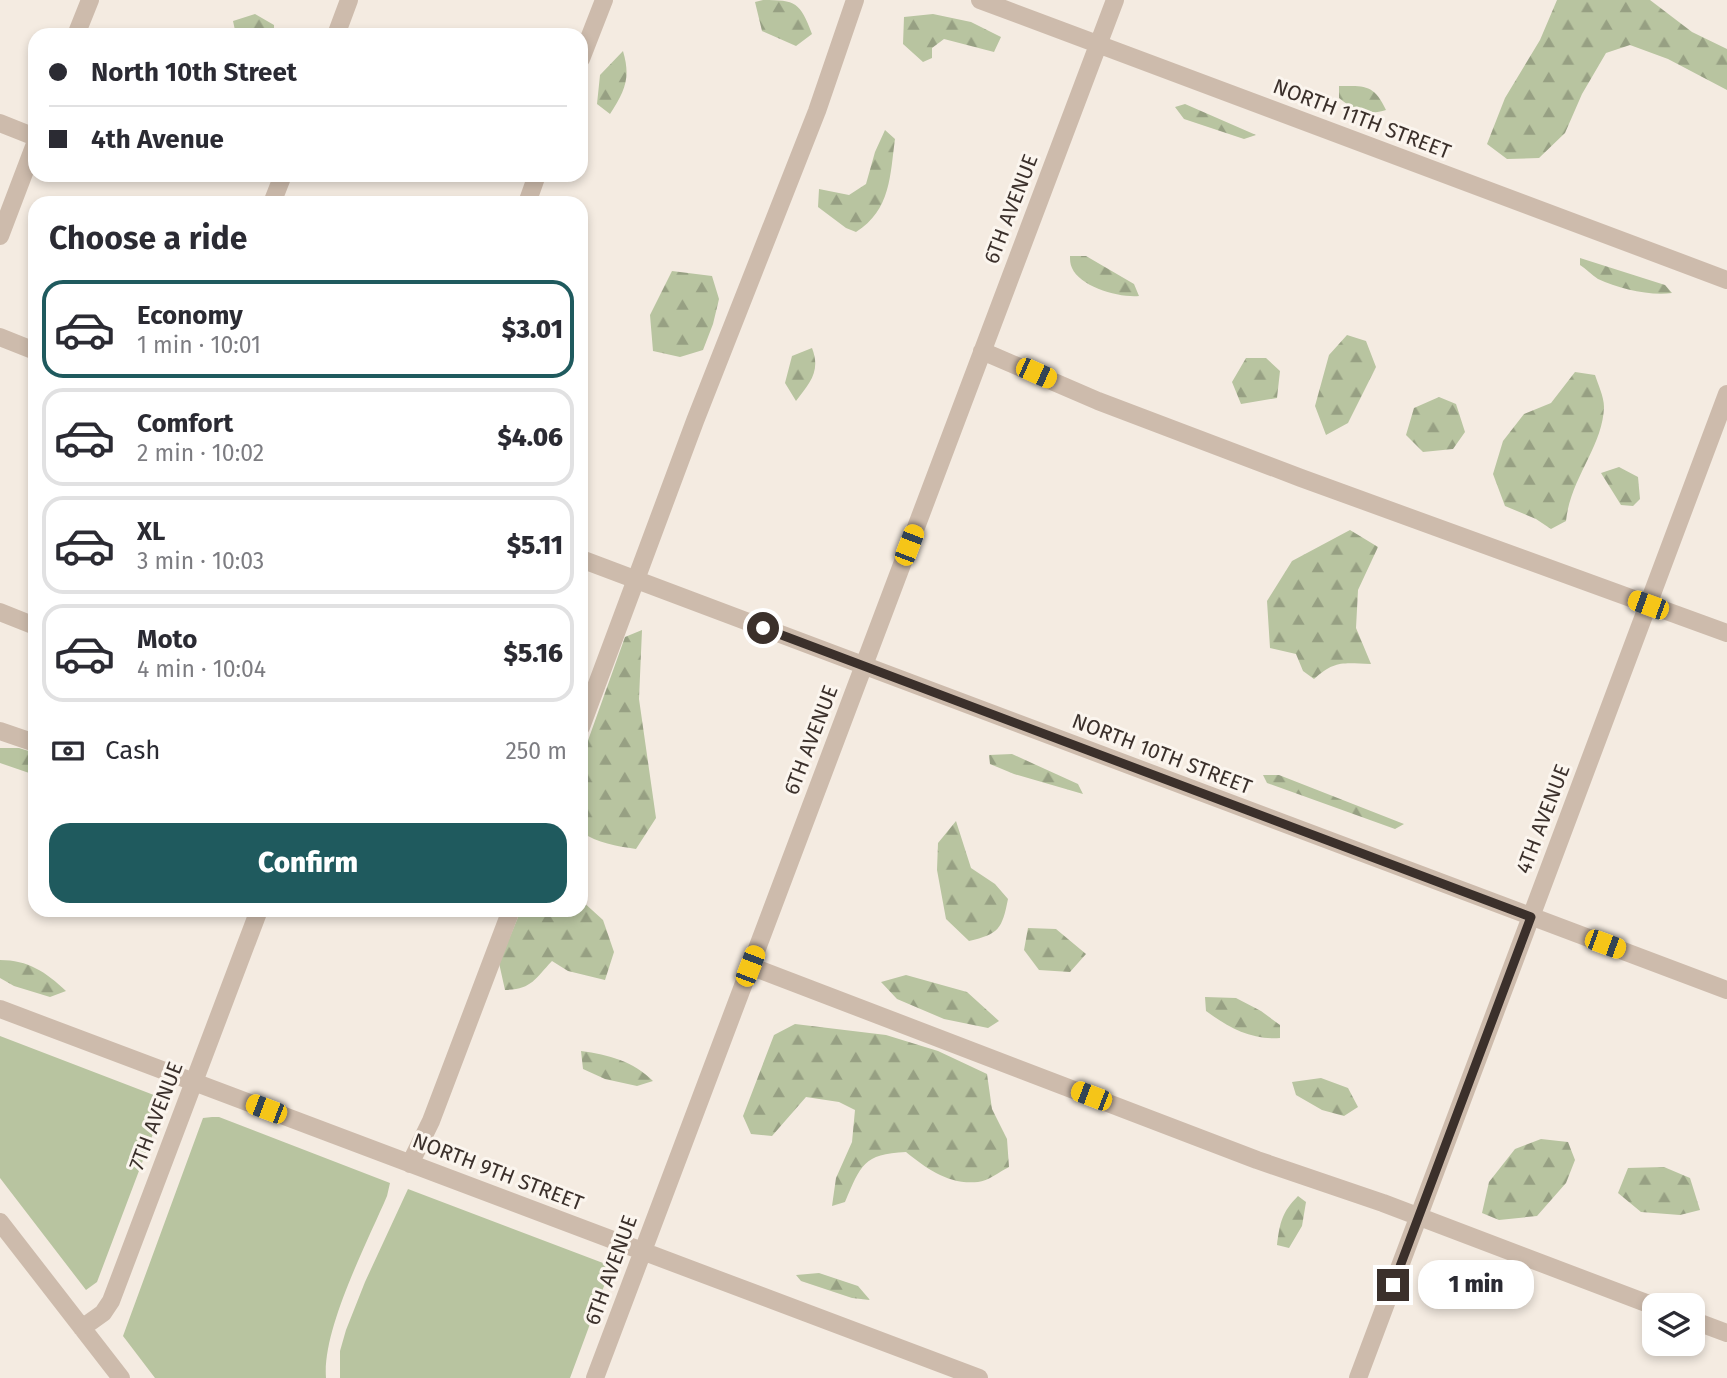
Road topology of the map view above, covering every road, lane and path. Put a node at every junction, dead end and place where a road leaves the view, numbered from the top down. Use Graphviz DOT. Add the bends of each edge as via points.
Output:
graph roads {
  1 [pos="90,0"];
  2 [pos="349,0"];
  3 [pos="604,0"];
  4 [pos="855,0"];
  5 [pos="980,0"];
  6 [pos="1115,0"];
  7 [pos="79,28"];
  8 [pos="339,28"];
  9 [pos="588,42"];
  10 [pos="1098,44"];
  11 [pos="0,123"];
  12 [pos="28,134"];
  13 [pos="28,162"];
  14 [pos="0,236"];
  15 [pos="1727,281"];
  16 [pos="0,337"];
  17 [pos="28,348"];
  18 [pos="982,351"];
  19 [pos="1727,394"];
  20 [pos="588,562"];
  21 [pos="637,580"];
  22 [pos="1648,605"];
  23 [pos="0,612"];
  24 [pos="28,623"];
  25 [pos="1727,633"];
  26 [pos="863,666"];
  27 [pos="588,709"];
  28 [pos="0,732"];
  29 [pos="28,741"];
  30 [pos="256,917"];
  31 [pos="508,917"];
  32 [pos="1531,917"];
  33 [pos="750,966"];
  34 [pos="1727,990"];
  35 [pos="0,1009"];
  36 [pos="194,1082"];
  37 [pos="410,1164"];
  38 [pos="1419,1216"];
  39 [pos="0,1222"];
  40 [pos="642,1251"];
  41 [pos="1642,1301"];
  42 [pos="1705,1325"];
  43 [pos="82,1328"];
  44 [pos="1727,1333"];
  45 [pos="121,1378"];
  46 [pos="595,1378"];
  47 [pos="979,1378"];
  48 [pos="1358,1378"];
  1 -- 7 [label="street"];
  2 -- 8 [label="street"];
  3 -- 9 [label="street"];
  4 -- 21 [label="street"];
  5 -- 10 [label="street, NORTH 11TH STREET"];
  6 -- 10 [label="street, 6TH AVENUE"];
  10 -- 15 [label="street, NORTH 11TH STREET"];
  10 -- 18 [label="street, 6TH AVENUE"];
  11 -- 12 [label="street"];
  13 -- 14 [label="street"];
  16 -- 17 [label="street"];
  18 -- 22 [label="street" via="1174,430"];
  18 -- 26 [label="street, 6TH AVENUE"];
  19 -- 22 [label="street, 4TH AVENUE"];
  20 -- 21 [label="street, NORTH 10TH STREET"];
  21 -- 26 [label="street, NORTH 10TH STREET"];
  21 -- 27 [label="street"];
  22 -- 25 [label="street"];
  22 -- 32 [label="street, 4TH AVENUE"];
  23 -- 24 [label="street"];
  26 -- 32 [label="street, NORTH 10TH STREET"];
  26 -- 33 [label="street, 6TH AVENUE"];
  28 -- 29 [label="street"];
  30 -- 36 [label="street, 7TH AVENUE"];
  31 -- 37 [label="street" via="431,1121"];
  32 -- 34 [label="street, NORTH 10TH STREET"];
  32 -- 38 [label="street, 4TH AVENUE"];
  33 -- 38 [label="street" via="1257,1160"];
  33 -- 40 [label="street, 6TH AVENUE"];
  35 -- 36 [label="street, NORTH 9TH STREET"];
  36 -- 37 [label="street, NORTH 9TH STREET"];
  36 -- 43 [label="street, 7TH AVENUE" via="111,1301"];
  37 -- 40 [label="street, NORTH 9TH STREET"];
  38 -- 41 [label="street"];
  38 -- 48 [label="street, 4TH AVENUE"];
  39 -- 43 [label="street"];
  40 -- 46 [label="street, 6TH AVENUE"];
  40 -- 47 [label="street, NORTH 9TH STREET"];
  42 -- 44 [label="street"];
  43 -- 45 [label="street"];
}
